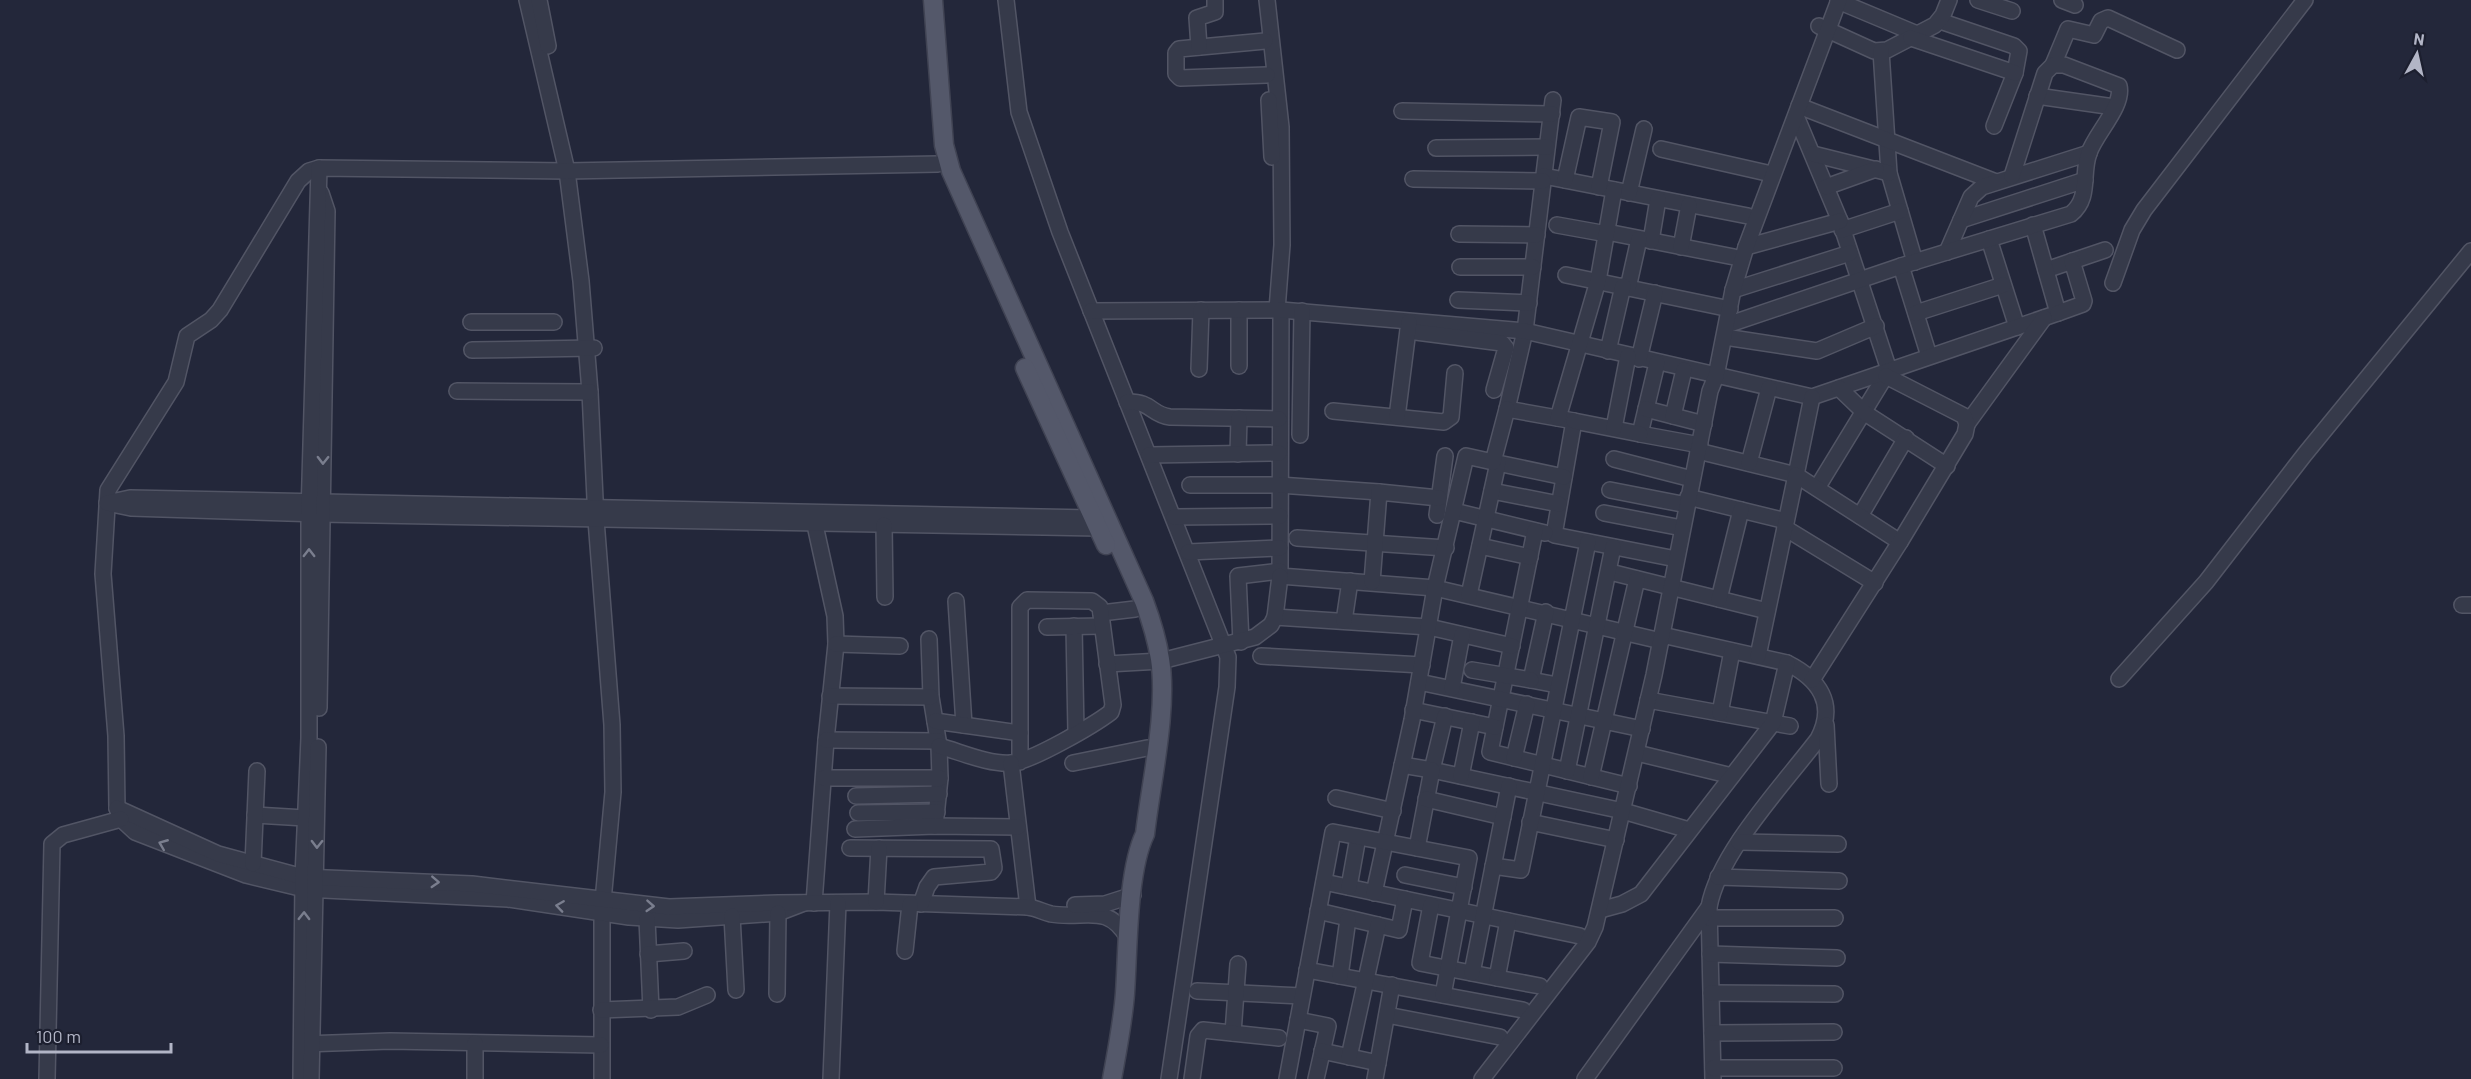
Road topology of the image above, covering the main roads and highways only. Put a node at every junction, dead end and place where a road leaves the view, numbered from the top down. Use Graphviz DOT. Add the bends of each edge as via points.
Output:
graph roads {
  1 [pos="922,0"];
  2 [pos="933,0"];
  3 [pos="1156,662"];
  4 [pos="1140,844"];
  5 [pos="1126,959"];
  6 [pos="1102,1079"];
  7 [pos="1112,1079"];
  1 -- 3 [label="main road" via="934,147 951,202"];
  2 -- 3 [label="main road" via="944,145 951,171 1144,601 1155,630"];
  3 -- 4 [label="main road" via="1162,697"];
  3 -- 4 [label="main road" via="1134,833"];
  4 -- 5 [label="main road"];
  5 -- 6 [label="main road" via="1114,992"];
  5 -- 7 [label="main road" via="1125,995"];
}
